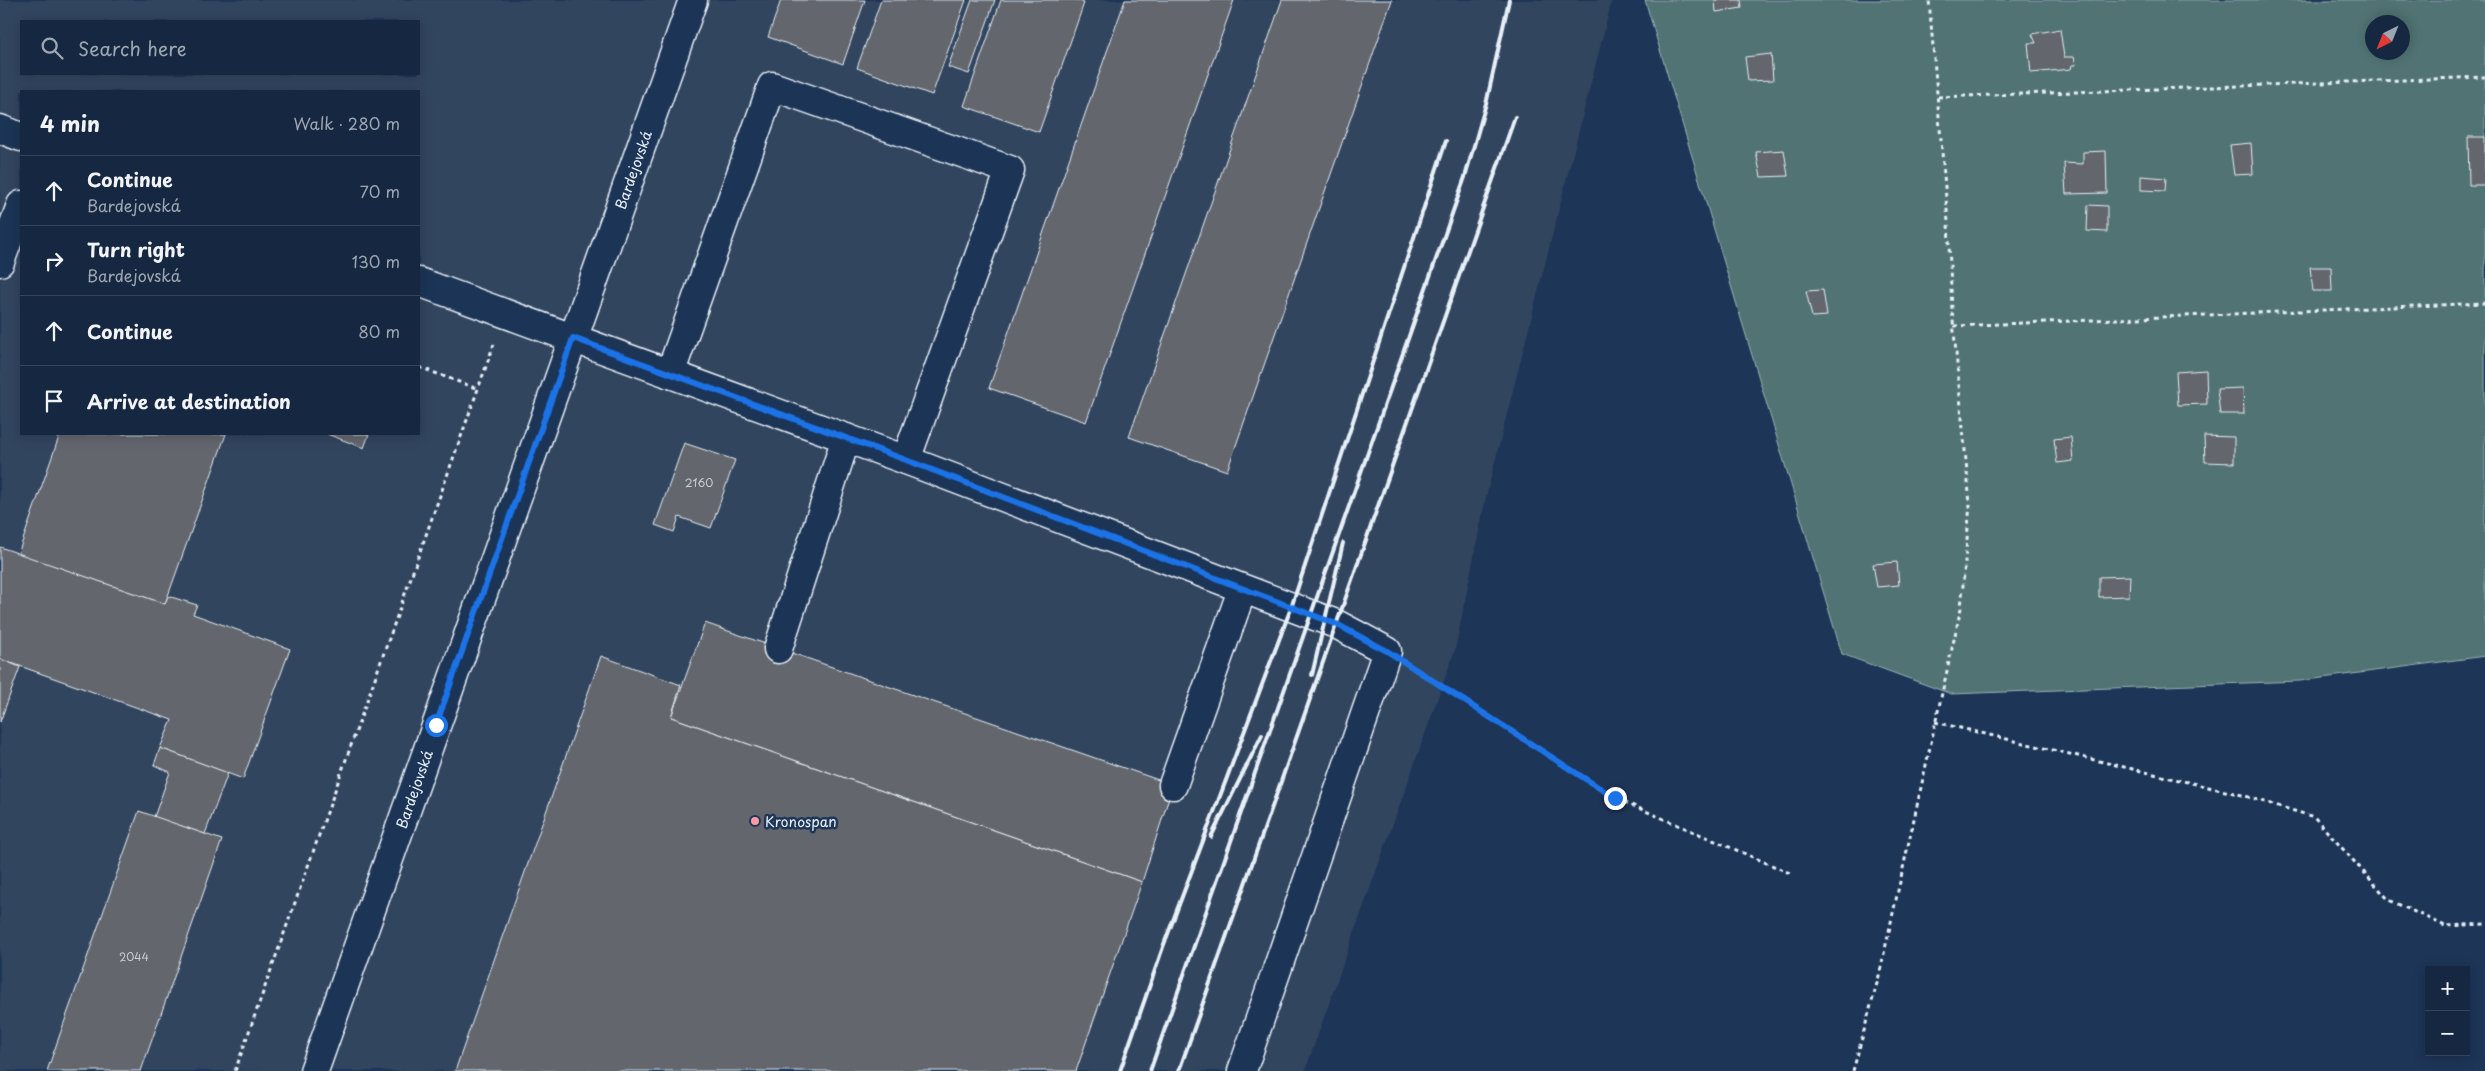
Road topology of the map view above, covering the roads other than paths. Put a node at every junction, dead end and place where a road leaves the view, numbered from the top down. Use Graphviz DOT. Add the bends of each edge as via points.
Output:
graph roads {
  1 [pos="693,0"];
  2 [pos="0,130"];
  3 [pos="20,137"];
  4 [pos="20,208"];
  5 [pos="0,262"];
  6 [pos="420,282"];
  7 [pos="573,338"];
  8 [pos="670,374"];
  9 [pos="846,438"];
  10 [pos="906,460"];
  11 [pos="1242,590"];
  12 [pos="778,649"];
  13 [pos="1174,785"];
  14 [pos="314,1071"];
  15 [pos="1242,1071"];
  1 -- 7 [label="street, Bardejovská"];
  2 -- 3 [label="street"];
  4 -- 5 [label="street"];
  6 -- 7 [label="street"];
  7 -- 8 [label="street"];
  7 -- 14 [label="street, Bardejovská"];
  8 -- 9 [label="street"];
  8 -- 10 [label="street" via="772,86 1010,170"];
  9 -- 10 [label="street"];
  9 -- 12 [label="street"];
  10 -- 11 [label="street"];
  11 -- 13 [label="street"];
  11 -- 15 [label="street" via="1336,624 1387,651"];
}
